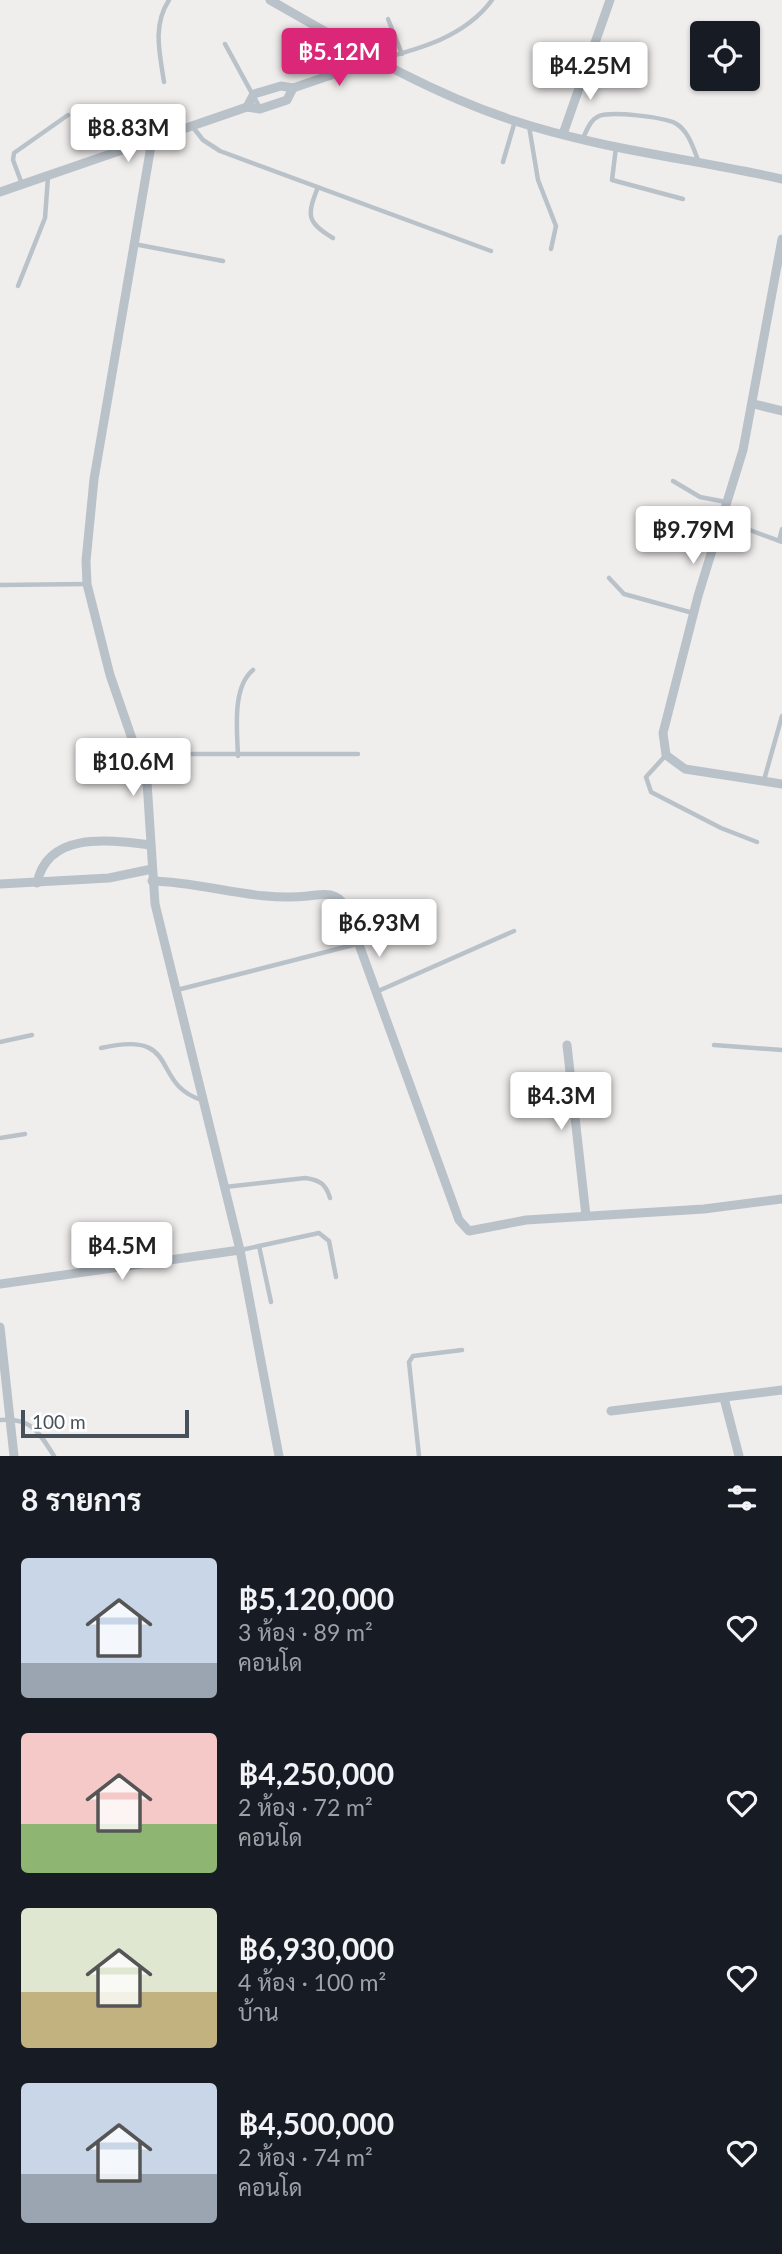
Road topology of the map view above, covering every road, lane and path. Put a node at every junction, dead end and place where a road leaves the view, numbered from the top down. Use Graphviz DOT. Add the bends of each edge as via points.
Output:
graph roads {
  1 [pos="169,0"];
  2 [pos="270,0"];
  3 [pos="492,0"];
  4 [pos="610,0"];
  5 [pos="388,19"];
  6 [pos="225,44"];
  7 [pos="402,54"];
  8 [pos="375,60"];
  9 [pos="164,82"];
  10 [pos="293,88"];
  11 [pos="254,94"];
  12 [pos="247,107"];
  13 [pos="260,108"];
  14 [pos="68,115"];
  15 [pos="515,121"];
  16 [pos="192,125"];
  17 [pos="529,125"];
  18 [pos="563,134"];
  19 [pos="583,138"];
  20 [pos="152,140"];
  21 [pos="616,146"];
  22 [pos="698,160"];
  23 [pos="503,162"];
  24 [pos="48,176"];
  25 [pos="782,179"];
  26 [pos="22,184"];
  27 [pos="318,187"];
  28 [pos="0,192"];
  29 [pos="683,199"];
  30 [pos="333,238"];
  31 [pos="782,239"];
  32 [pos="133,244"];
  33 [pos="551,249"];
  34 [pos="491,251"];
  35 [pos="223,261"];
  36 [pos="18,286"];
  37 [pos="754,404"];
  38 [pos="782,411"];
  39 [pos="673,481"];
  40 [pos="729,503"];
  41 [pos="723,520"];
  42 [pos="782,529"];
  43 [pos="781,541"];
  44 [pos="609,578"];
  45 [pos="87,584"];
  46 [pos="0,585"];
  47 [pos="693,613"];
  48 [pos="253,670"];
  49 [pos="782,716"];
  50 [pos="139,754"];
  51 [pos="358,754"];
  52 [pos="666,755"];
  53 [pos="238,756"];
  54 [pos="763,781"];
  55 [pos="782,784"];
  56 [pos="757,842"];
  57 [pos="150,845"];
  58 [pos="152,869"];
  59 [pos="152,881"];
  60 [pos="37,883"];
  61 [pos="0,884"];
  62 [pos="514,931"];
  63 [pos="357,944"];
  64 [pos="176,991"];
  65 [pos="375,992"];
  66 [pos="32,1035"];
  67 [pos="0,1042"];
  68 [pos="567,1045"];
  69 [pos="714,1045"];
  70 [pos="101,1048"];
  71 [pos="782,1050"];
  72 [pos="202,1100"];
  73 [pos="25,1134"];
  74 [pos="0,1138"];
  75 [pos="224,1187"];
  76 [pos="330,1198"];
  77 [pos="782,1199"];
  78 [pos="586,1216"];
  79 [pos="259,1246"];
  80 [pos="240,1250"];
  81 [pos="336,1277"];
  82 [pos="0,1284"];
  83 [pos="271,1302"];
  84 [pos="0,1327"];
  85 [pos="462,1350"];
  86 [pos="782,1390"];
  87 [pos="724,1398"];
  88 [pos="611,1411"];
  89 [pos="12,1419"];
  90 [pos="0,1420"];
  91 [pos="14,1456"];
  92 [pos="54,1456"];
  93 [pos="279,1456"];
  94 [pos="419,1456"];
  95 [pos="738,1456"];
  1 -- 9 [label="lane" via="158,37"];
  2 -- 8 [label="street"];
  3 -- 7 [label="lane" via="477,16 434,44"];
  4 -- 18 [label="street"];
  5 -- 7 [label="lane"];
  6 -- 11 [label="lane"];
  7 -- 8 [label="lane"];
  8 -- 10 [label="street"];
  8 -- 15 [label="street" via="427,88"];
  10 -- 11 [label="street" via="281,86"];
  10 -- 13 [label="street" via="287,100"];
  11 -- 12 [label="street"];
  11 -- 13 [label="lane"];
  12 -- 13 [label="street"];
  12 -- 16 [label="street"];
  14 -- 26 [label="lane" via="13,153"];
  15 -- 17 [label="street"];
  15 -- 23 [label="lane"];
  16 -- 20 [label="street"];
  16 -- 27 [label="lane" via="203,140 220,151"];
  17 -- 18 [label="street"];
  17 -- 33 [label="lane" via="538,180 556,226"];
  18 -- 19 [label="street"];
  19 -- 21 [label="street"];
  19 -- 22 [label="lane" via="599,116 675,123 685,132"];
  20 -- 24 [label="street"];
  20 -- 32 [label="street"];
  21 -- 22 [label="street"];
  21 -- 29 [label="lane" via="612,180"];
  22 -- 25 [label="street"];
  24 -- 26 [label="street"];
  24 -- 36 [label="lane" via="45,218"];
  26 -- 28 [label="street"];
  27 -- 30 [label="lane" via="309,210 311,218 316,228"];
  27 -- 34 [label="lane"];
  31 -- 37 [label="street"];
  32 -- 35 [label="lane"];
  32 -- 45 [label="street" via="94,479"];
  37 -- 38 [label="street"];
  37 -- 40 [label="street"];
  39 -- 40 [label="lane" via="700,497"];
  40 -- 41 [label="street"];
  41 -- 43 [label="lane"];
  41 -- 47 [label="street"];
  42 -- 43 [label="lane"];
  44 -- 47 [label="lane" via="624,594"];
  45 -- 46 [label="lane"];
  45 -- 50 [label="street" via="110,675"];
  47 -- 52 [label="street" via="663,733"];
  48 -- 53 [label="lane" via="243,678 240,690"];
  49 -- 54 [label="lane"];
  50 -- 53 [label="lane"];
  50 -- 57 [label="street" via="147,782"];
  51 -- 53 [label="lane"];
  52 -- 54 [label="street" via="685,769"];
  52 -- 56 [label="lane" via="646,777 651,792"];
  54 -- 55 [label="street"];
  57 -- 58 [label="street"];
  57 -- 60 [label="street" via="92,841 61,849 48,856"];
  58 -- 59 [label="street"];
  58 -- 60 [label="street" via="108,878"];
  59 -- 63 [label="street" via="269,896 334,894 345,906"];
  59 -- 64 [label="street"];
  60 -- 61 [label="street"];
  62 -- 65 [label="lane"];
  63 -- 64 [label="lane"];
  63 -- 65 [label="street"];
  64 -- 72 [label="street"];
  65 -- 78 [label="street" via="464,1228 476,1233 526,1220"];
  66 -- 67 [label="lane"];
  68 -- 78 [label="street"];
  69 -- 71 [label="lane"];
  70 -- 72 [label="lane" via="143,1043 184,1094"];
  72 -- 75 [label="street"];
  73 -- 74 [label="lane"];
  75 -- 76 [label="lane" via="305,1178 327,1187"];
  75 -- 80 [label="street"];
  77 -- 78 [label="street"];
  79 -- 80 [label="lane"];
  79 -- 81 [label="lane" via="319,1233 329,1241"];
  79 -- 83 [label="lane"];
  80 -- 82 [label="street"];
  80 -- 93 [label="street"];
  84 -- 89 [label="street"];
  85 -- 94 [label="lane" via="413,1356 409,1362"];
  86 -- 87 [label="street"];
  87 -- 88 [label="street"];
  87 -- 95 [label="street"];
  89 -- 90 [label="lane"];
  89 -- 91 [label="street"];
  89 -- 92 [label="lane" via="27,1421 37,1429"];
}
